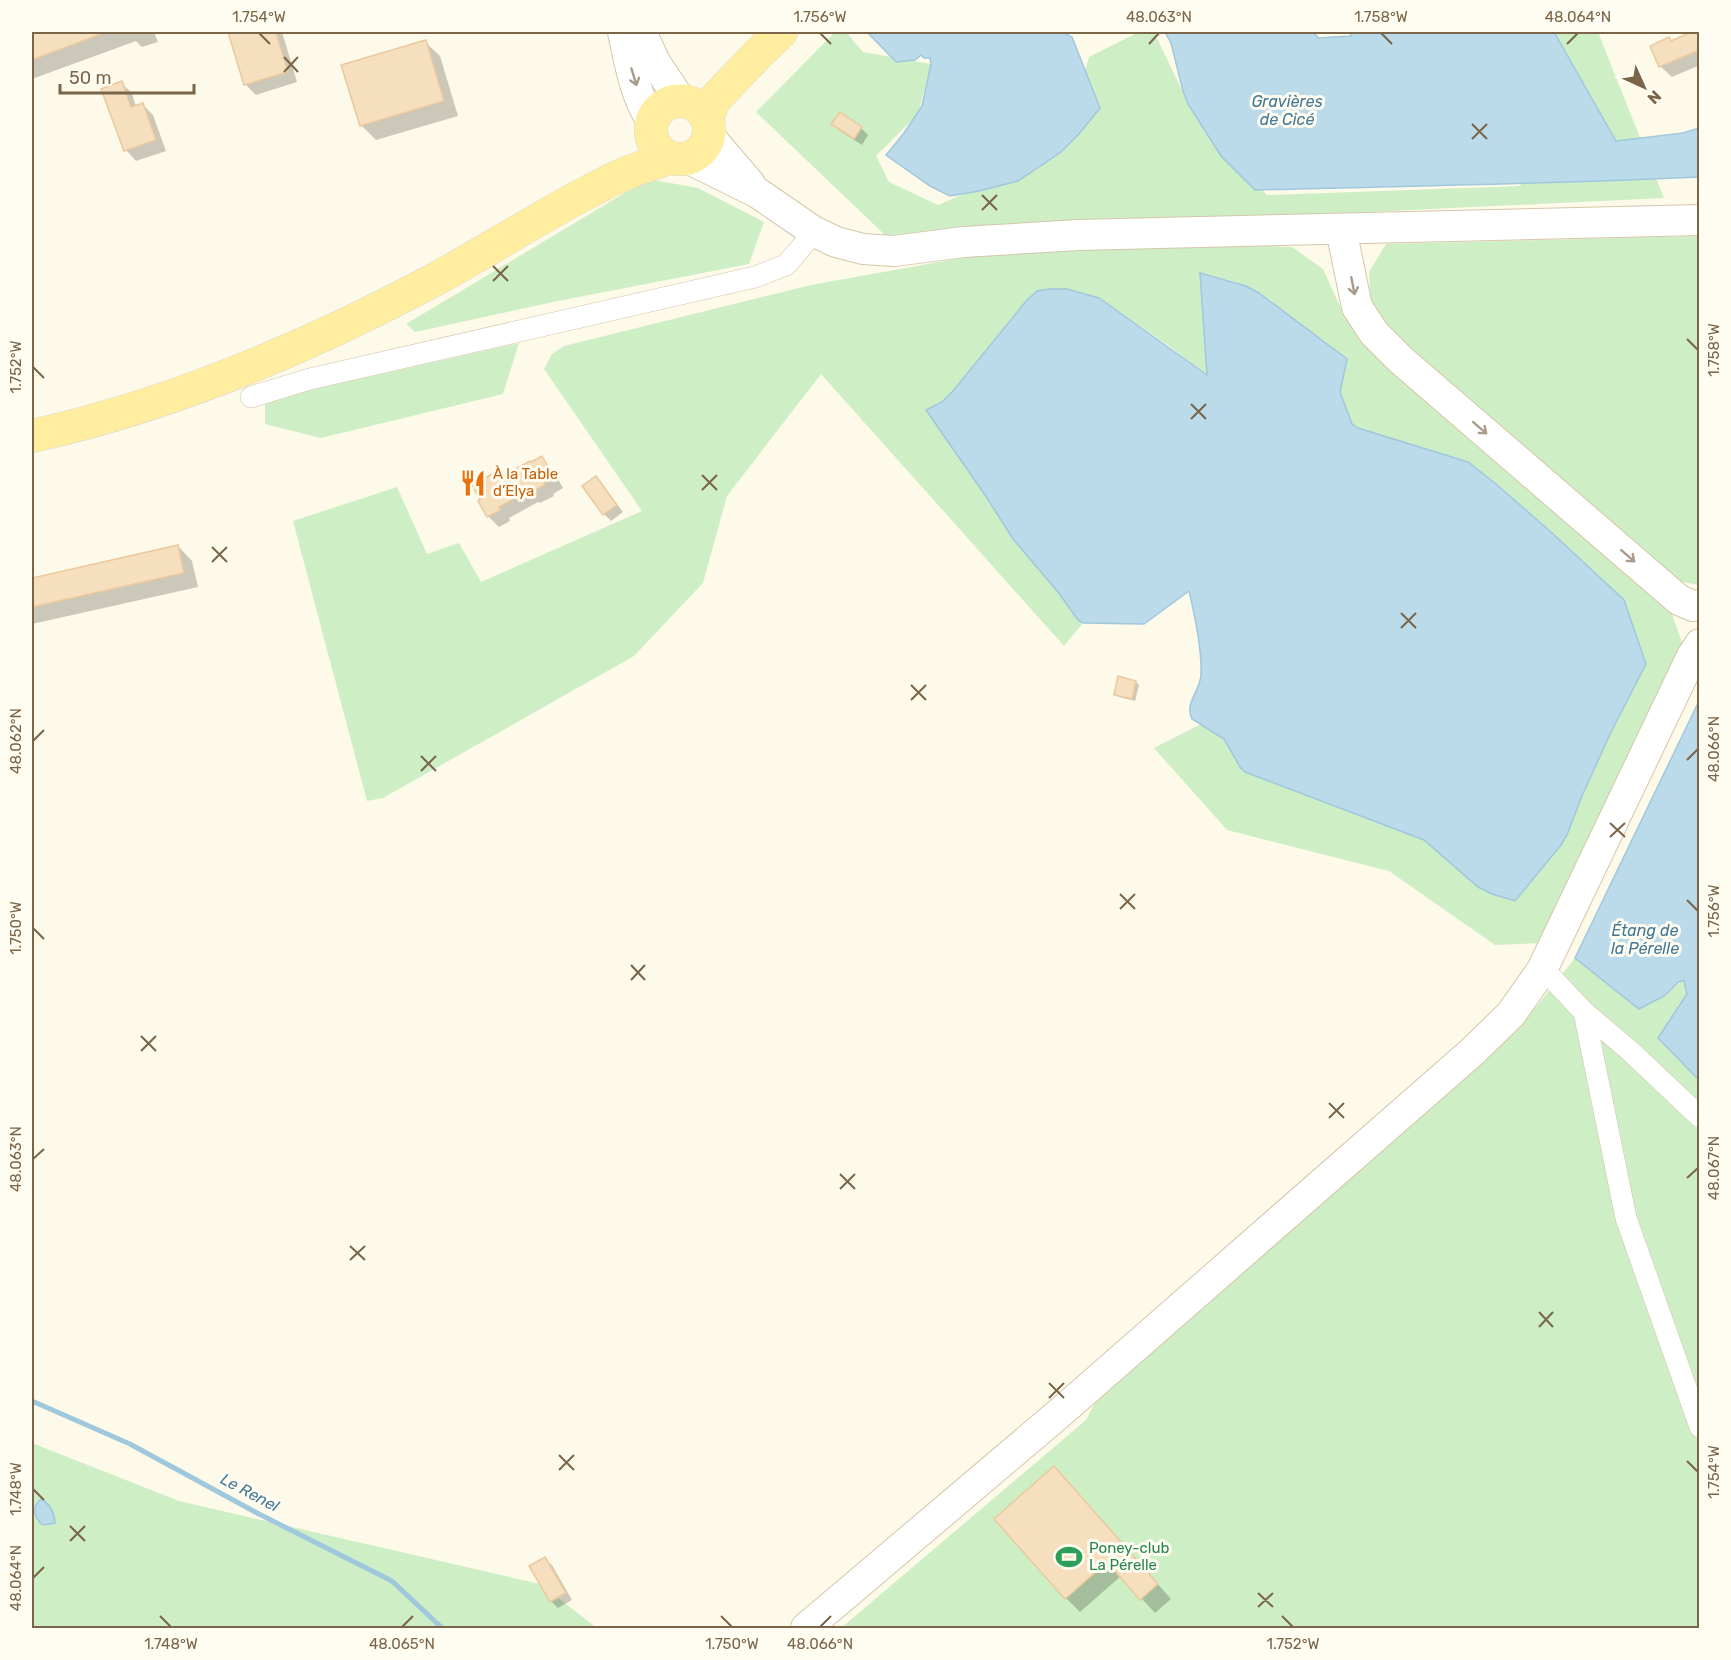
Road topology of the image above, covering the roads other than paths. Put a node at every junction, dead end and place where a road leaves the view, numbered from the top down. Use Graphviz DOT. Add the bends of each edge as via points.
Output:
graph roads {
  1 [pos="623,32"];
  2 [pos="641,32"];
  3 [pos="782,32"];
  4 [pos="680,128"];
  5 [pos="1700,220"];
  6 [pos="1341,229"];
  7 [pos="813,231"];
  8 [pos="251,397"];
  9 [pos="32,436"];
  10 [pos="1689,602"];
  11 [pos="1696,650"];
  12 [pos="1542,970"];
  13 [pos="1584,1012"];
  14 [pos="1700,1117"];
  15 [pos="1700,1427"];
  16 [pos="806,1629"];
  1 -- 4 [label="main road, one-way" via="645,110"];
  2 -- 4 [label="main road"];
  3 -- 4 [label="main road"];
  4 -- 7 [label="main road" via="711,171 758,193"];
  4 -- 9 [label="main road" via="474,258 332,331 260,363 125,412"];
  5 -- 6 [label="main road"];
  6 -- 7 [label="main road" via="1078,235 894,251 863,249"];
  6 -- 10 [label="main road, one-way" via="1357,307 1374,333 1410,368"];
  7 -- 8 [label="street" via="786,265 755,278 310,379"];
  10 -- 11 [label="main road" via="1688,622"];
  11 -- 12 [label="main road"];
  12 -- 13 [label="street"];
  12 -- 16 [label="main road" via="1511,1014 1472,1052"];
  13 -- 14 [label="street"];
  13 -- 15 [label="street" via="1626,1218"];
}
